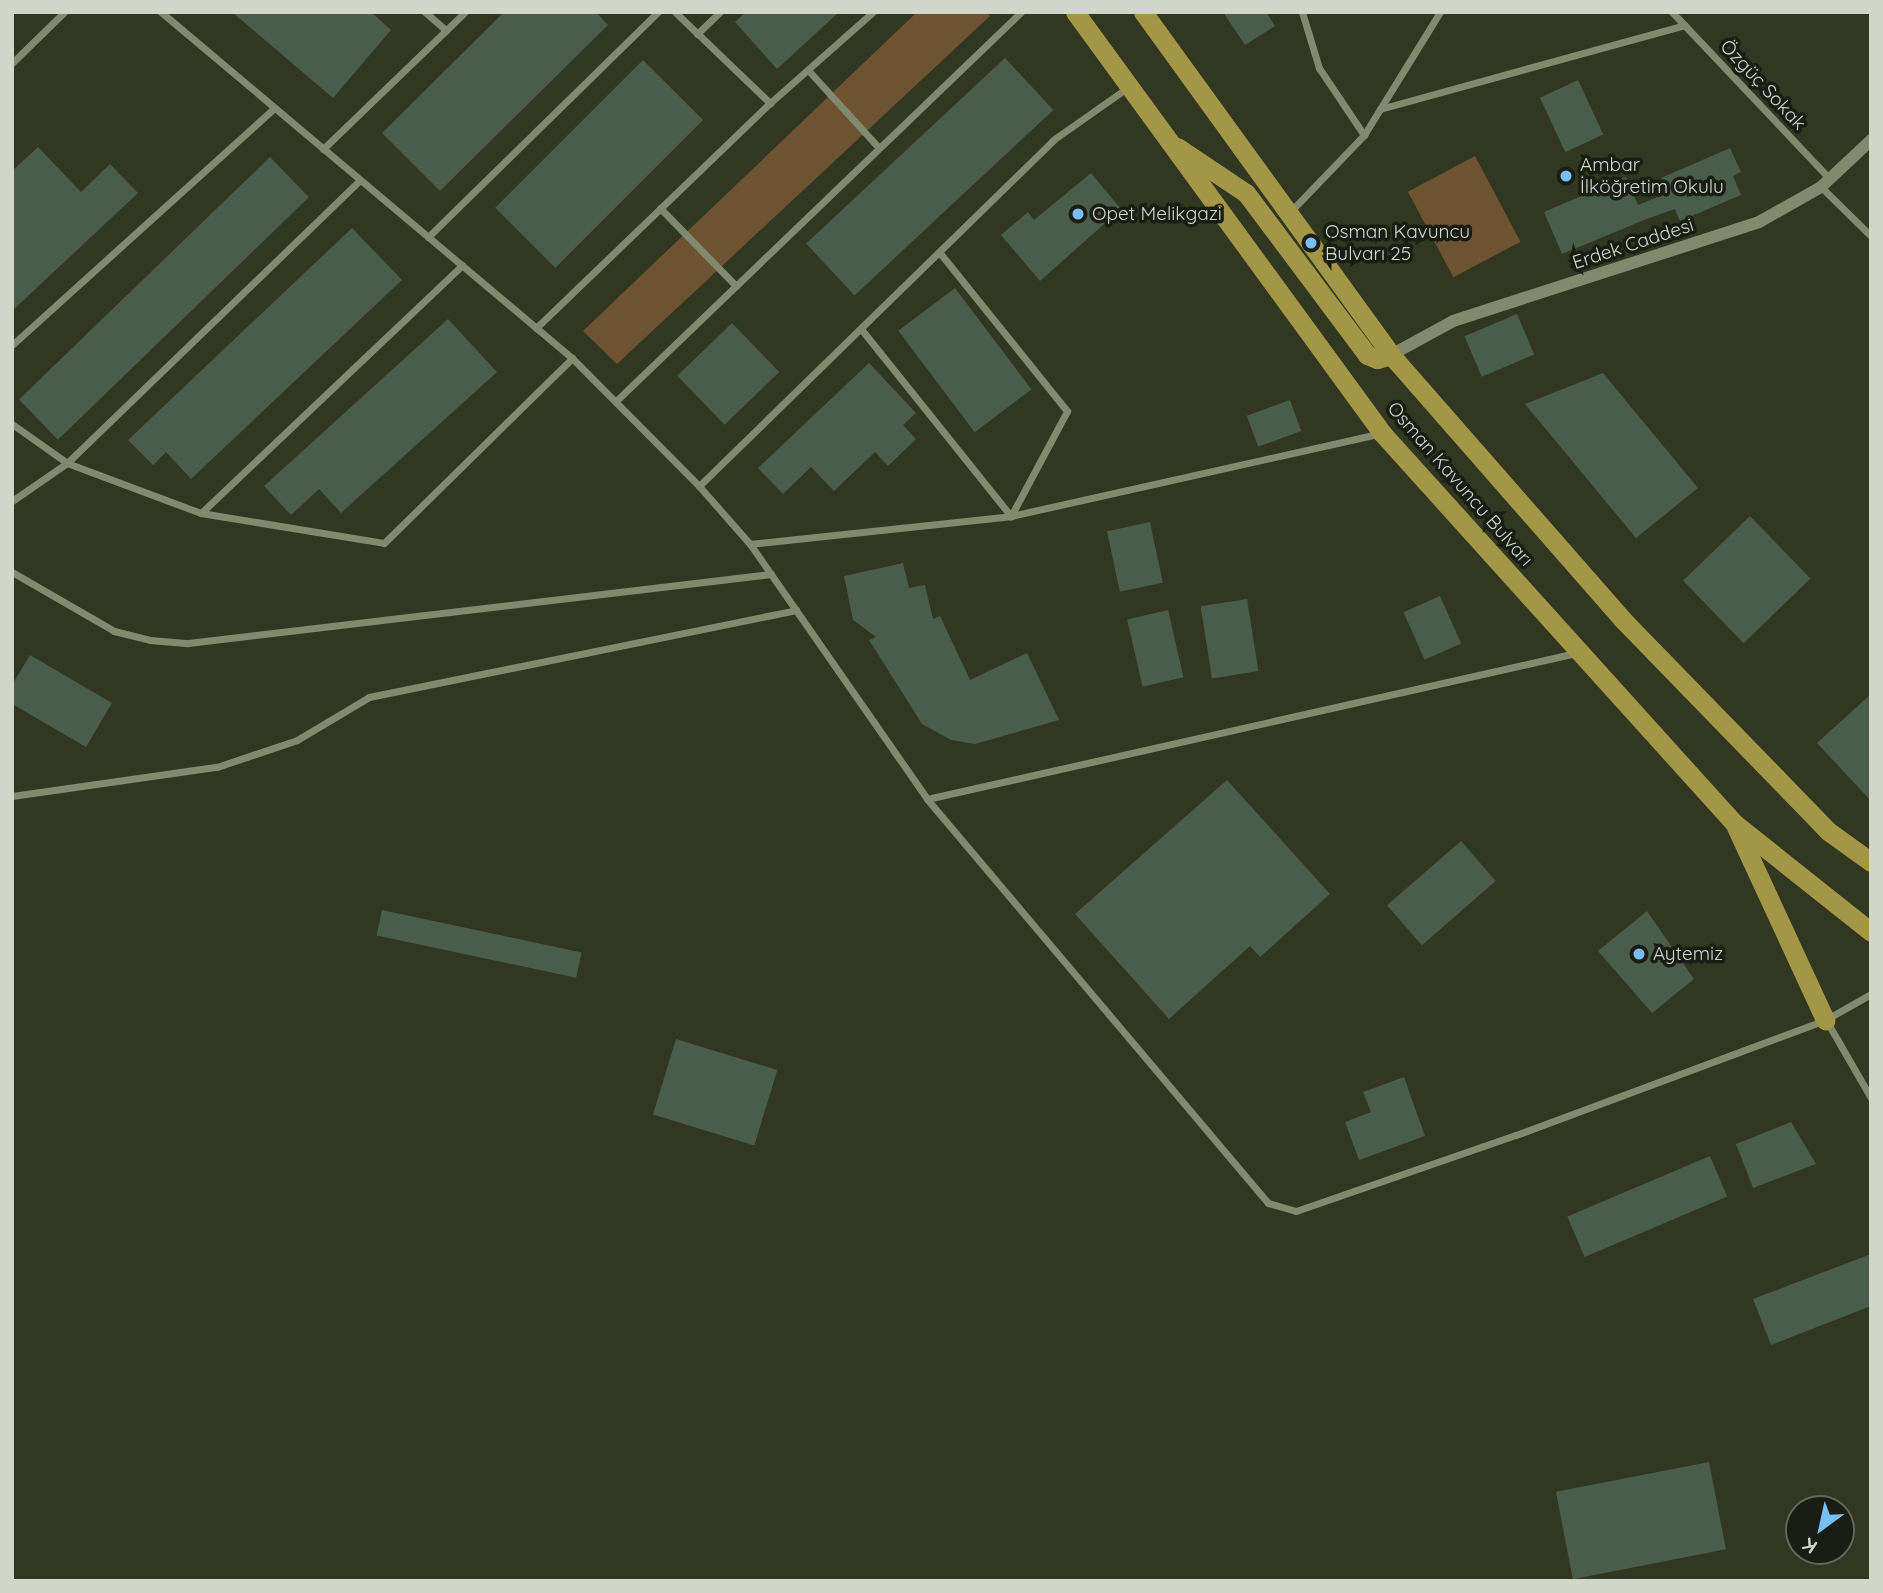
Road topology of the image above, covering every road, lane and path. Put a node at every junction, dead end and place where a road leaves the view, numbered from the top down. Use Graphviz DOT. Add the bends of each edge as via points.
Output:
graph roads {
  1 [pos="64,12"];
  2 [pos="161,12"];
  3 [pos="425,12"];
  4 [pos="465,12"];
  5 [pos="658,12"];
  6 [pos="675,12"];
  7 [pos="720,12"];
  8 [pos="873,12"];
  9 [pos="1021,12"];
  10 [pos="1075,12"];
  11 [pos="1143,12"];
  12 [pos="1302,12"];
  13 [pos="1440,12"];
  14 [pos="1672,12"];
  15 [pos="1685,25"];
  16 [pos="446,30"];
  17 [pos="697,34"];
  18 [pos="12,63"];
  19 [pos="807,70"];
  20 [pos="1127,87"];
  21 [pos="770,103"];
  22 [pos="274,108"];
  23 [pos="1380,109"];
  24 [pos="1364,135"];
  25 [pos="1871,140"];
  26 [pos="1167,141"];
  27 [pos="879,148"];
  28 [pos="323,149"];
  29 [pos="360,180"];
  30 [pos="1826,183"];
  31 [pos="660,208"];
  32 [pos="1289,213"];
  33 [pos="1871,236"];
  34 [pos="428,237"];
  35 [pos="939,252"];
  36 [pos="462,265"];
  37 [pos="736,286"];
  38 [pos="536,328"];
  39 [pos="861,329"];
  40 [pos="12,345"];
  41 [pos="1391,355"];
  42 [pos="572,358"];
  43 [pos="616,401"];
  44 [pos="12,424"];
  45 [pos="1382,433"];
  46 [pos="67,463"];
  47 [pos="699,486"];
  48 [pos="12,501"];
  49 [pos="201,513"];
  50 [pos="1011,516"];
  51 [pos="750,544"];
  52 [pos="12,572"];
  53 [pos="771,574"];
  54 [pos="796,610"];
  55 [pos="1580,652"];
  56 [pos="12,796"];
  57 [pos="928,799"];
  58 [pos="1734,823"];
  59 [pos="1871,862"];
  60 [pos="1871,932"];
  61 [pos="1871,994"];
  62 [pos="1825,1020"];
  63 [pos="1871,1098"];
  1 -- 18 [label="street"];
  2 -- 22 [label="street"];
  3 -- 16 [label="street"];
  4 -- 16 [label="street"];
  5 -- 34 [label="street"];
  6 -- 17 [label="street"];
  7 -- 17 [label="street"];
  8 -- 19 [label="street"];
  9 -- 27 [label="street"];
  10 -- 20 [label="highway, Osman Kavuncu Bulvarı"];
  11 -- 32 [label="highway, Osman Kavuncu Bulvarı"];
  12 -- 24 [label="street" via="1319,68"];
  13 -- 23 [label="street"];
  14 -- 15 [label="street, Özgüç Sokak"];
  15 -- 23 [label="street"];
  15 -- 30 [label="street, Özgüç Sokak"];
  16 -- 28 [label="street"];
  17 -- 21 [label="street"];
  19 -- 21 [label="street"];
  19 -- 27 [label="street"];
  20 -- 26 [label="highway, Osman Kavuncu Bulvarı"];
  20 -- 35 [label="street" via="1053,139"];
  21 -- 31 [label="street"];
  22 -- 28 [label="street"];
  22 -- 40 [label="street"];
  23 -- 24 [label="street"];
  24 -- 32 [label="street"];
  25 -- 30 [label="street, Erdek Caddesi"];
  26 -- 41 [label="highway" via="1246,193 1367,355"];
  26 -- 45 [label="highway, Osman Kavuncu Bulvarı"];
  27 -- 37 [label="street"];
  28 -- 29 [label="street"];
  29 -- 34 [label="street"];
  29 -- 46 [label="street"];
  30 -- 33 [label="street, Özgüç Sokak"];
  30 -- 41 [label="street, Erdek Caddesi" via="1759,222 1452,321"];
  31 -- 37 [label="street"];
  31 -- 38 [label="street"];
  32 -- 41 [label="highway, Osman Kavuncu Bulvarı"];
  34 -- 36 [label="street"];
  35 -- 39 [label="street"];
  35 -- 50 [label="street" via="1067,411"];
  36 -- 38 [label="street"];
  36 -- 49 [label="street"];
  37 -- 43 [label="street"];
  38 -- 42 [label="street"];
  39 -- 47 [label="street"];
  39 -- 50 [label="street"];
  41 -- 59 [label="highway, Osman Kavuncu Bulvarı" via="1623,620 1828,831"];
  42 -- 43 [label="street"];
  42 -- 49 [label="street" via="384,543"];
  43 -- 47 [label="street"];
  44 -- 46 [label="street"];
  45 -- 50 [label="street"];
  45 -- 55 [label="highway, Osman Kavuncu Bulvarı"];
  46 -- 48 [label="street"];
  46 -- 49 [label="street"];
  47 -- 51 [label="street"];
  50 -- 51 [label="street"];
  51 -- 53 [label="street"];
  52 -- 53 [label="street" via="114,631 188,643"];
  53 -- 54 [label="street"];
  54 -- 56 [label="street" via="369,697 297,740 217,767"];
  54 -- 57 [label="street"];
  55 -- 57 [label="street"];
  55 -- 58 [label="highway, Osman Kavuncu Bulvarı"];
  57 -- 62 [label="street" via="1254,1191 1286,1210 1296,1211 1516,1135"];
  58 -- 60 [label="highway, Osman Kavuncu Bulvarı"];
  58 -- 62 [label="highway"];
  61 -- 62 [label="street"];
  62 -- 63 [label="street"];
}
